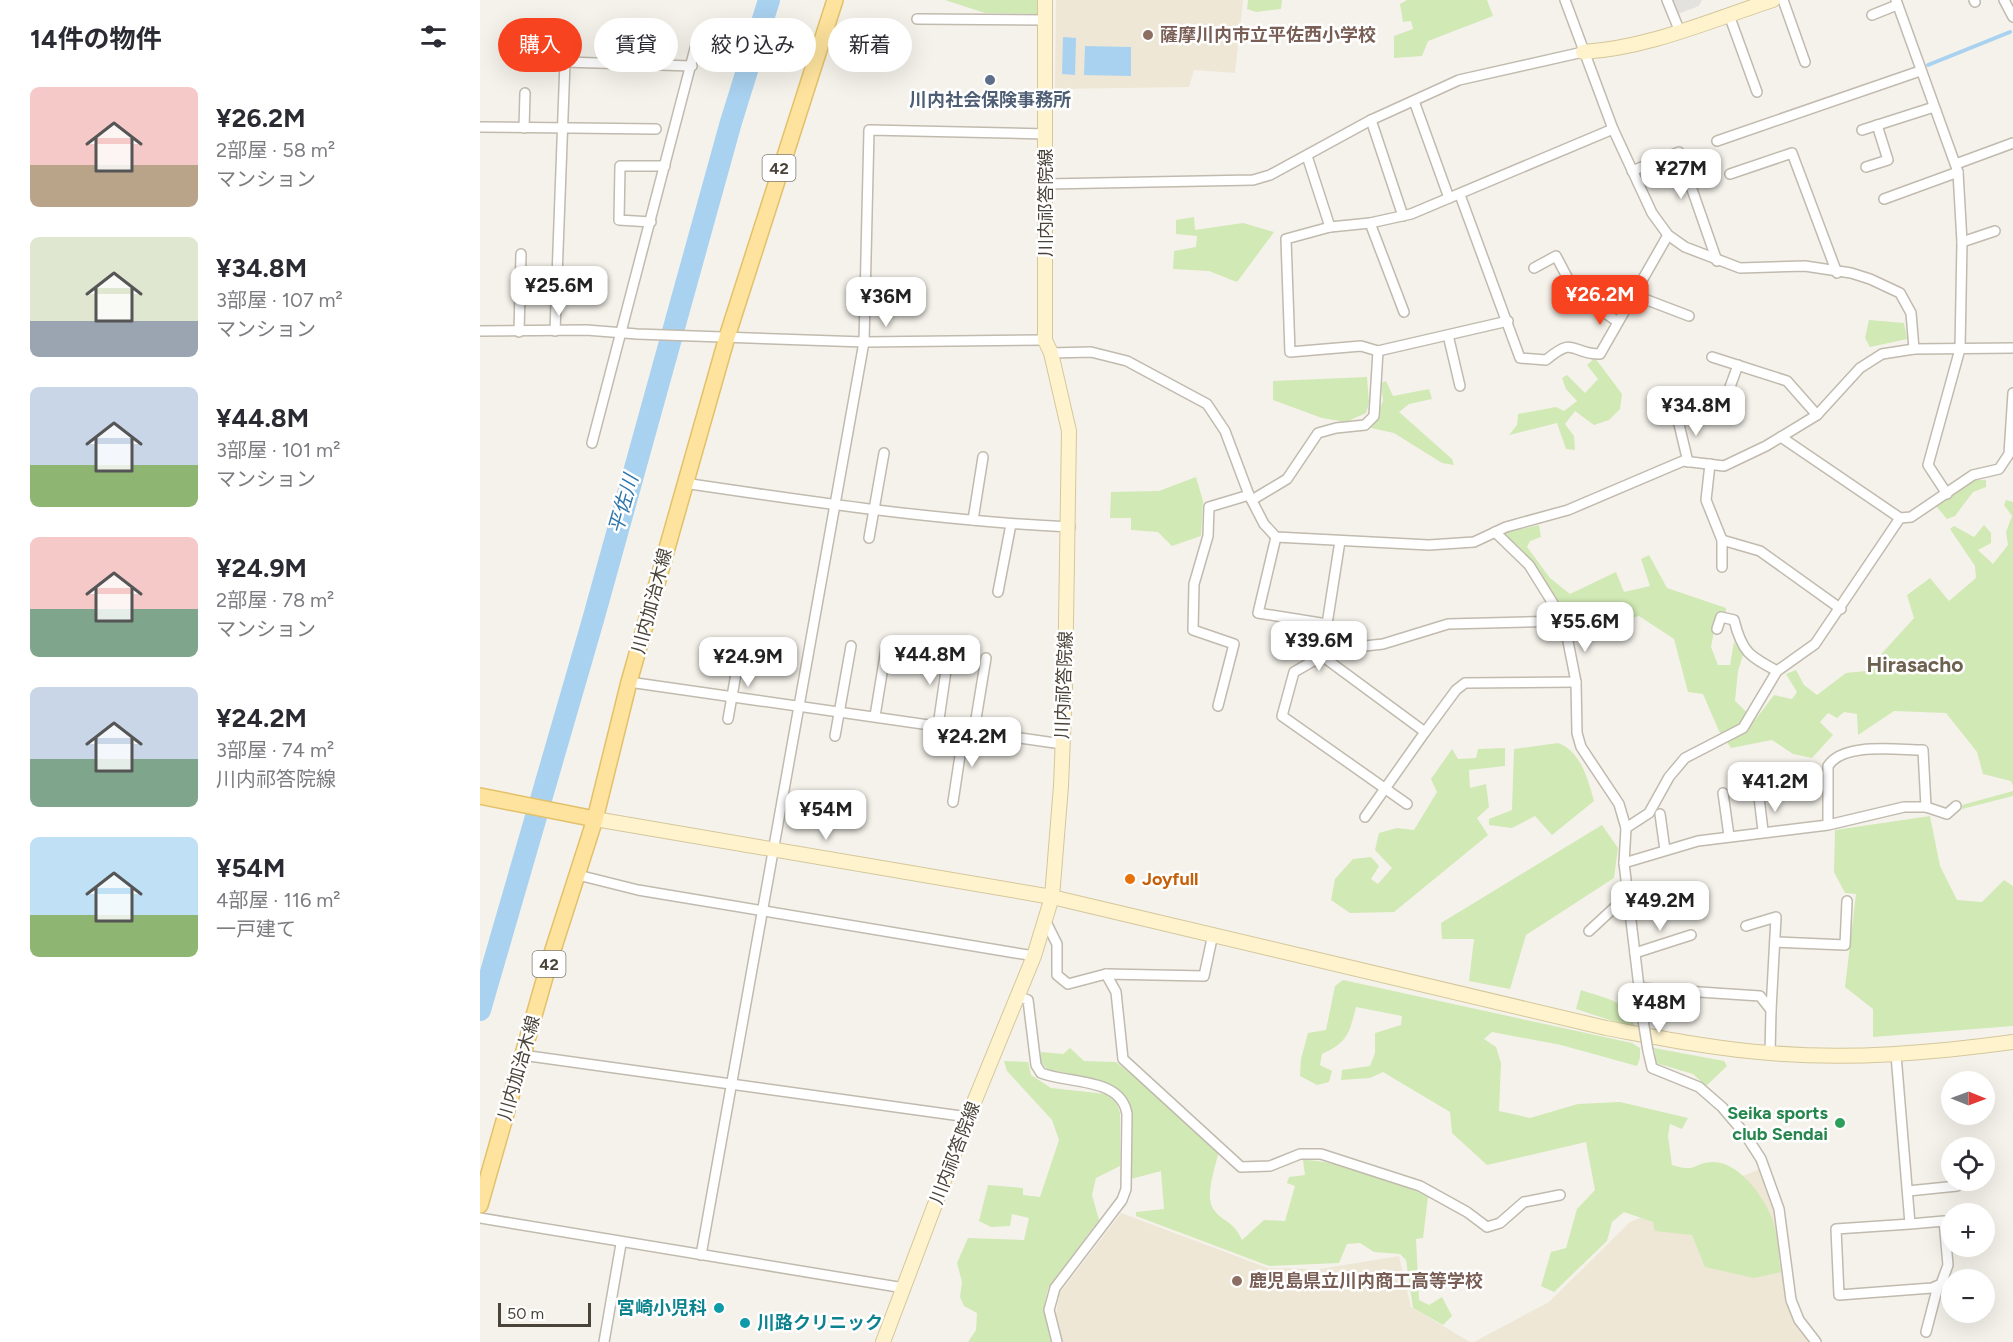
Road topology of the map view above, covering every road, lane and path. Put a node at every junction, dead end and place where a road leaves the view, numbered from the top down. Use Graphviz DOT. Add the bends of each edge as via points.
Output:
graph roads {
  1 [pos="836,0"];
  2 [pos="1046,0"];
  3 [pos="1565,0"];
  4 [pos="1667,0"];
  5 [pos="1773,0"];
  6 [pos="1783,0"];
  7 [pos="2004,0"];
  8 [pos="1897,2"];
  9 [pos="1733,9"];
  10 [pos="1872,15"];
  11 [pos="2013,17"];
  12 [pos="917,19"];
  13 [pos="1045,20"];
  14 [pos="1680,32"];
  15 [pos="1583,52"];
  16 [pos="1805,62"];
  17 [pos="690,66"];
  18 [pos="1920,71"];
  19 [pos="690,72"];
  20 [pos="1757,92"];
  21 [pos="525,93"];
  22 [pos="1414,101"];
  23 [pos="1934,107"];
  24 [pos="1371,120"];
  25 [pos="1877,125"];
  26 [pos="480,127"];
  27 [pos="524,128"];
  28 [pos="562,128"];
  29 [pos="656,129"];
  30 [pos="1613,129"];
  31 [pos="1862,130"];
  32 [pos="1046,134"];
  33 [pos="1717,141"];
  34 [pos="2013,143"];
  35 [pos="1307,156"];
  36 [pos="665,166"];
  37 [pos="1866,167"];
  38 [pos="1957,168"];
  39 [pos="1632,171"];
  40 [pos="1730,174"];
  41 [pos="1047,184"];
  42 [pos="1460,195"];
  43 [pos="1449,198"];
  44 [pos="1884,199"];
  45 [pos="1403,216"];
  46 [pos="651,222"];
  47 [pos="1370,223"];
  48 [pos="1330,227"];
  49 [pos="1995,231"];
  50 [pos="1668,236"];
  51 [pos="1962,242"];
  52 [pos="521,254"];
  53 [pos="1717,261"];
  54 [pos="1534,268"];
  55 [pos="1837,273"];
  56 [pos="1634,296"];
  57 [pos="1404,312"];
  58 [pos="1689,316"];
  59 [pos="1508,321"];
  60 [pos="1618,322"];
  61 [pos="555,331"];
  62 [pos="480,332"];
  63 [pos="519,332"];
  64 [pos="621,333"];
  65 [pos="1449,335"];
  66 [pos="727,337"];
  67 [pos="864,342"];
  68 [pos="1048,346"];
  69 [pos="2013,348"];
  70 [pos="1914,349"];
  71 [pos="1960,349"];
  72 [pos="1378,351"];
  73 [pos="1712,357"];
  74 [pos="1738,365"];
  75 [pos="1460,386"];
  76 [pos="2013,393"];
  77 [pos="1726,398"];
  78 [pos="1817,415"];
  79 [pos="1678,420"];
  80 [pos="1781,437"];
  81 [pos="592,443"];
  82 [pos="884,453"];
  83 [pos="983,457"];
  84 [pos="1688,462"];
  85 [pos="1710,464"];
  86 [pos="684,483"];
  87 [pos="1947,494"];
  88 [pos="1251,498"];
  89 [pos="836,505"];
  90 [pos="874,510"];
  91 [pos="1900,518"];
  92 [pos="973,520"];
  93 [pos="1011,524"];
  94 [pos="1070,527"];
  95 [pos="1495,532"];
  96 [pos="1276,537"];
  97 [pos="869,538"];
  98 [pos="1722,540"];
  99 [pos="1340,541"];
  100 [pos="1722,567"];
  101 [pos="998,592"];
  102 [pos="1841,609"];
  103 [pos="1564,621"];
  104 [pos="1327,624"];
  105 [pos="1717,629"];
  106 [pos="851,646"];
  107 [pos="886,649"];
  108 [pos="949,650"];
  109 [pos="740,651"];
  110 [pos="1322,656"];
  111 [pos="986,658"];
  112 [pos="1777,671"];
  113 [pos="629,682"];
  114 [pos="1576,682"];
  115 [pos="732,697"];
  116 [pos="800,706"];
  117 [pos="1218,706"];
  118 [pos="839,711"];
  119 [pos="875,717"];
  120 [pos="728,719"];
  121 [pos="938,726"];
  122 [pos="964,729"];
  123 [pos="974,731"];
  124 [pos="1425,732"];
  125 [pos="835,736"];
  126 [pos="1062,744"];
  127 [pos="1386,788"];
  128 [pos="1723,793"];
  129 [pos="480,796"];
  130 [pos="1759,797"];
  131 [pos="953,802"];
  132 [pos="1407,804"];
  133 [pos="1956,806"];
  134 [pos="1926,807"];
  135 [pos="1660,814"];
  136 [pos="1365,817"];
  137 [pos="595,819"];
  138 [pos="1828,825"];
  139 [pos="1626,828"];
  140 [pos="1763,831"];
  141 [pos="1729,836"];
  142 [pos="775,849"];
  143 [pos="1665,850"];
  144 [pos="1624,863"];
  145 [pos="578,875"];
  146 [pos="1628,895"];
  147 [pos="1052,897"];
  148 [pos="1847,901"];
  149 [pos="764,911"];
  150 [pos="1046,922"];
  151 [pos="1746,926"];
  152 [pos="1589,932"];
  153 [pos="1213,934"];
  154 [pos="1691,935"];
  155 [pos="1774,942"];
  156 [pos="1635,953"];
  157 [pos="1034,956"];
  158 [pos="1106,974"];
  159 [pos="1639,988"];
  160 [pos="1018,996"];
  161 [pos="1772,1010"];
  162 [pos="2013,1042"];
  163 [pos="1770,1053"];
  164 [pos="522,1055"];
  165 [pos="1896,1055"];
  166 [pos="732,1085"];
  167 [pos="968,1117"];
  168 [pos="1941,1188"];
  169 [pos="1908,1191"];
  170 [pos="1560,1194"];
  171 [pos="480,1205"];
  172 [pos="480,1218"];
  173 [pos="1910,1224"];
  174 [pos="621,1244"];
  175 [pos="701,1255"];
  176 [pos="1938,1286"];
  177 [pos="904,1288"];
  178 [pos="1926,1332"];
  179 [pos="604,1342"];
  180 [pos="883,1342"];
  181 [pos="1056,1342"];
  182 [pos="1816,1342"];
  1 -- 66 [label="main road, 川内加治木線 / 42"];
  2 -- 13 [label="street, 川内祁答院線"];
  3 -- 15 [label="street"];
  4 -- 14 [label="street"];
  5 -- 9 [label="street"];
  6 -- 16 [label="street"];
  7 -- 11 [label="street"];
  8 -- 10 [label="street"];
  8 -- 18 [label="street"];
  9 -- 14 [label="street"];
  9 -- 20 [label="street"];
  12 -- 13 [label="street"];
  13 -- 32 [label="street, 川内祁答院線"];
  14 -- 15 [label="street" via="1630,46"];
  15 -- 22 [label="street" via="1459,80"];
  15 -- 30 [label="street"];
  17 -- 28 [label="street" via="565,62"];
  18 -- 23 [label="street"];
  18 -- 33 [label="street"];
  19 -- 36 [label="street"];
  21 -- 27 [label="street"];
  22 -- 24 [label="street"];
  22 -- 43 [label="street"];
  23 -- 25 [label="street"];
  23 -- 38 [label="street"];
  24 -- 35 [label="street"];
  24 -- 45 [label="street"];
  25 -- 31 [label="street"];
  25 -- 37 [label="street" via="1888,160"];
  26 -- 27 [label="street"];
  27 -- 28 [label="street"];
  28 -- 29 [label="street"];
  28 -- 61 [label="street"];
  30 -- 39 [label="street"];
  30 -- 42 [label="street"];
  32 -- 41 [label="street, 川内祁答院線"];
  32 -- 67 [label="street" via="869,130"];
  34 -- 38 [label="street"];
  35 -- 41 [label="street" via="1253,180"];
  35 -- 48 [label="street"];
  36 -- 46 [label="street"];
  36 -- 46 [label="street" via="620,166 619,220"];
  38 -- 44 [label="street"];
  38 -- 51 [label="street"];
  39 -- 50 [label="street"];
  39 -- 53 [label="street" via="1679,152"];
  40 -- 55 [label="street" via="1792,153"];
  41 -- 68 [label="street, 川内祁答院線"];
  42 -- 43 [label="street"];
  42 -- 59 [label="street"];
  43 -- 45 [label="street"];
  45 -- 47 [label="street"];
  46 -- 64 [label="street"];
  47 -- 48 [label="street"];
  47 -- 57 [label="street"];
  48 -- 72 [label="street" via="1286,239 1290,352 1362,346"];
  49 -- 51 [label="street"];
  50 -- 53 [label="street"];
  50 -- 56 [label="street"];
  51 -- 71 [label="street"];
  52 -- 63 [label="street"];
  53 -- 55 [label="street" via="1740,268 1805,266"];
  54 -- 60 [label="street" via="1556,256 1575,292"];
  55 -- 70 [label="street" via="1851,273 1900,293 1911,313"];
  56 -- 58 [label="street"];
  56 -- 60 [label="street"];
  59 -- 60 [label="street" via="1520,358 1546,360 1560,348 1571,345 1600,354"];
  59 -- 65 [label="street"];
  61 -- 63 [label="street"];
  61 -- 64 [label="street"];
  62 -- 63 [label="street"];
  64 -- 66 [label="street"];
  64 -- 81 [label="street"];
  65 -- 72 [label="street"];
  65 -- 75 [label="street"];
  66 -- 67 [label="street"];
  66 -- 86 [label="main road, 川内加治木線 / 42"];
  67 -- 68 [label="street"];
  67 -- 89 [label="street"];
  68 -- 88 [label="street" via="1127,361 1208,404 1225,431"];
  68 -- 94 [label="street, 川内祁答院線" via="1070,431"];
  69 -- 71 [label="street"];
  70 -- 71 [label="street"];
  70 -- 78 [label="street" via="1882,354 1860,368"];
  71 -- 87 [label="street" via="1928,465"];
  72 -- 88 [label="street" via="1374,416 1365,425 1318,433 1287,479"];
  73 -- 74 [label="street"];
  74 -- 77 [label="street"];
  74 -- 78 [label="street" via="1787,381"];
  76 -- 87 [label="street" via="2009,454 1999,469 1973,475"];
  78 -- 80 [label="street"];
  79 -- 84 [label="street"];
  80 -- 85 [label="street" via="1724,466"];
  80 -- 91 [label="street"];
  82 -- 90 [label="street"];
  83 -- 92 [label="street"];
  84 -- 85 [label="street"];
  84 -- 95 [label="street" via="1568,510"];
  85 -- 98 [label="street" via="1706,500"];
  86 -- 89 [label="street"];
  86 -- 113 [label="main road, 川内加治木線 / 42"];
  87 -- 91 [label="street" via="1911,517"];
  88 -- 96 [label="street" via="1264,524"];
  88 -- 117 [label="street" via="1209,507 1208,536 1194,584 1193,630 1234,644"];
  89 -- 90 [label="street"];
  89 -- 116 [label="street"];
  90 -- 92 [label="street"];
  90 -- 97 [label="street"];
  91 -- 102 [label="street"];
  92 -- 93 [label="street"];
  93 -- 94 [label="street"];
  93 -- 101 [label="street"];
  94 -- 126 [label="street, 川内祁答院線"];
  95 -- 99 [label="street" via="1474,542 1458,544"];
  95 -- 103 [label="street" via="1529,566"];
  96 -- 99 [label="street"];
  96 -- 104 [label="street" via="1258,613"];
  98 -- 100 [label="street"];
  98 -- 102 [label="street" via="1760,551"];
  99 -- 104 [label="street"];
  102 -- 112 [label="street" via="1815,644"];
  103 -- 110 [label="street" via="1448,624 1383,644"];
  103 -- 114 [label="street"];
  104 -- 110 [label="street"];
  105 -- 112 [label="street" via="1721,617 1734,620 1739,641 1749,656"];
  106 -- 118 [label="street"];
  107 -- 119 [label="street"];
  108 -- 121 [label="street"];
  109 -- 115 [label="street"];
  110 -- 124 [label="street"];
  110 -- 127 [label="street" via="1293,672 1282,716"];
  111 -- 123 [label="street"];
  112 -- 139 [label="street" via="1743,728 1685,758 1650,813"];
  113 -- 115 [label="street"];
  113 -- 137 [label="main road, 川内加治木線 / 42"];
  114 -- 124 [label="street" via="1465,683"];
  114 -- 139 [label="street" via="1581,747 1619,804"];
  115 -- 116 [label="street"];
  115 -- 120 [label="street"];
  116 -- 118 [label="street"];
  116 -- 142 [label="street"];
  118 -- 119 [label="street"];
  118 -- 125 [label="street"];
  119 -- 121 [label="street"];
  121 -- 122 [label="street"];
  122 -- 123 [label="street"];
  122 -- 131 [label="street"];
  123 -- 126 [label="street"];
  124 -- 127 [label="street"];
  126 -- 147 [label="street, 川内祁答院線"];
  127 -- 132 [label="street"];
  127 -- 136 [label="street"];
  128 -- 141 [label="street"];
  129 -- 137 [label="main road"];
  130 -- 140 [label="street"];
  133 -- 134 [label="street" via="1947,814"];
  134 -- 138 [label="street" via="1904,807"];
  134 -- 138 [label="street" via="1923,750 1851,750 1832,758 1828,766"];
  135 -- 143 [label="street"];
  137 -- 142 [label="street"];
  137 -- 145 [label="main road, 川内加治木線 / 42"];
  138 -- 140 [label="street"];
  139 -- 144 [label="street"];
  140 -- 141 [label="street"];
  141 -- 143 [label="street"];
  142 -- 147 [label="street"];
  142 -- 149 [label="street"];
  143 -- 144 [label="street"];
  144 -- 146 [label="street"];
  145 -- 149 [label="street" via="638,890"];
  145 -- 164 [label="main road, 川内加治木線 / 42"];
  146 -- 152 [label="street"];
  146 -- 156 [label="street"];
  147 -- 150 [label="street, 川内祁答院線"];
  147 -- 153 [label="street"];
  148 -- 155 [label="street" via="1845,945"];
  149 -- 157 [label="street"];
  149 -- 166 [label="street"];
  150 -- 157 [label="street, 川内祁答院線"];
  150 -- 158 [label="street" via="1057,944 1057,975 1068,984"];
  151 -- 155 [label="street" via="1776,918"];
  153 -- 158 [label="street" via="1204,976"];
  153 -- 163 [label="street" via="1606,1028"];
  154 -- 156 [label="street"];
  155 -- 161 [label="street"];
  156 -- 159 [label="street"];
  157 -- 160 [label="street, 川内祁答院線"];
  158 -- 170 [label="street" via="1116,992 1123,1059 1241,1167 1270,1166 1300,1154 1321,1154 1420,1186 1487,1227 1500,1223 1524,1202"];
  159 -- 161 [label="street" via="1760,996"];
  159 -- 182 [label="street, bridge" via="1652,1068 1699,1087 1722,1107 1761,1159 1779,1209 1791,1300 1799,1320"];
  160 -- 167 [label="street, 川内祁答院線"];
  160 -- 181 [label="street" via="1028,1000 1036,1065 1041,1073 1108,1088 1119,1095 1127,1114 1126,1189 1122,1200 1055,1288 1049,1310"];
  161 -- 163 [label="street"];
  162 -- 165 [label="street"];
  163 -- 165 [label="street"];
  164 -- 166 [label="street"];
  164 -- 171 [label="main road, 川内加治木線 / 42"];
  165 -- 169 [label="street"];
  166 -- 167 [label="street"];
  166 -- 175 [label="street"];
  167 -- 177 [label="street, 川内祁答院線"];
  168 -- 169 [label="street"];
  169 -- 173 [label="street"];
  172 -- 174 [label="street"];
  173 -- 176 [label="street" via="1944,1221 1948,1264"];
  173 -- 176 [label="street" via="1836,1229 1839,1295"];
  174 -- 175 [label="street"];
  174 -- 179 [label="street"];
  175 -- 177 [label="street"];
  176 -- 178 [label="street"];
  177 -- 180 [label="street, 川内祁答院線"];
}
